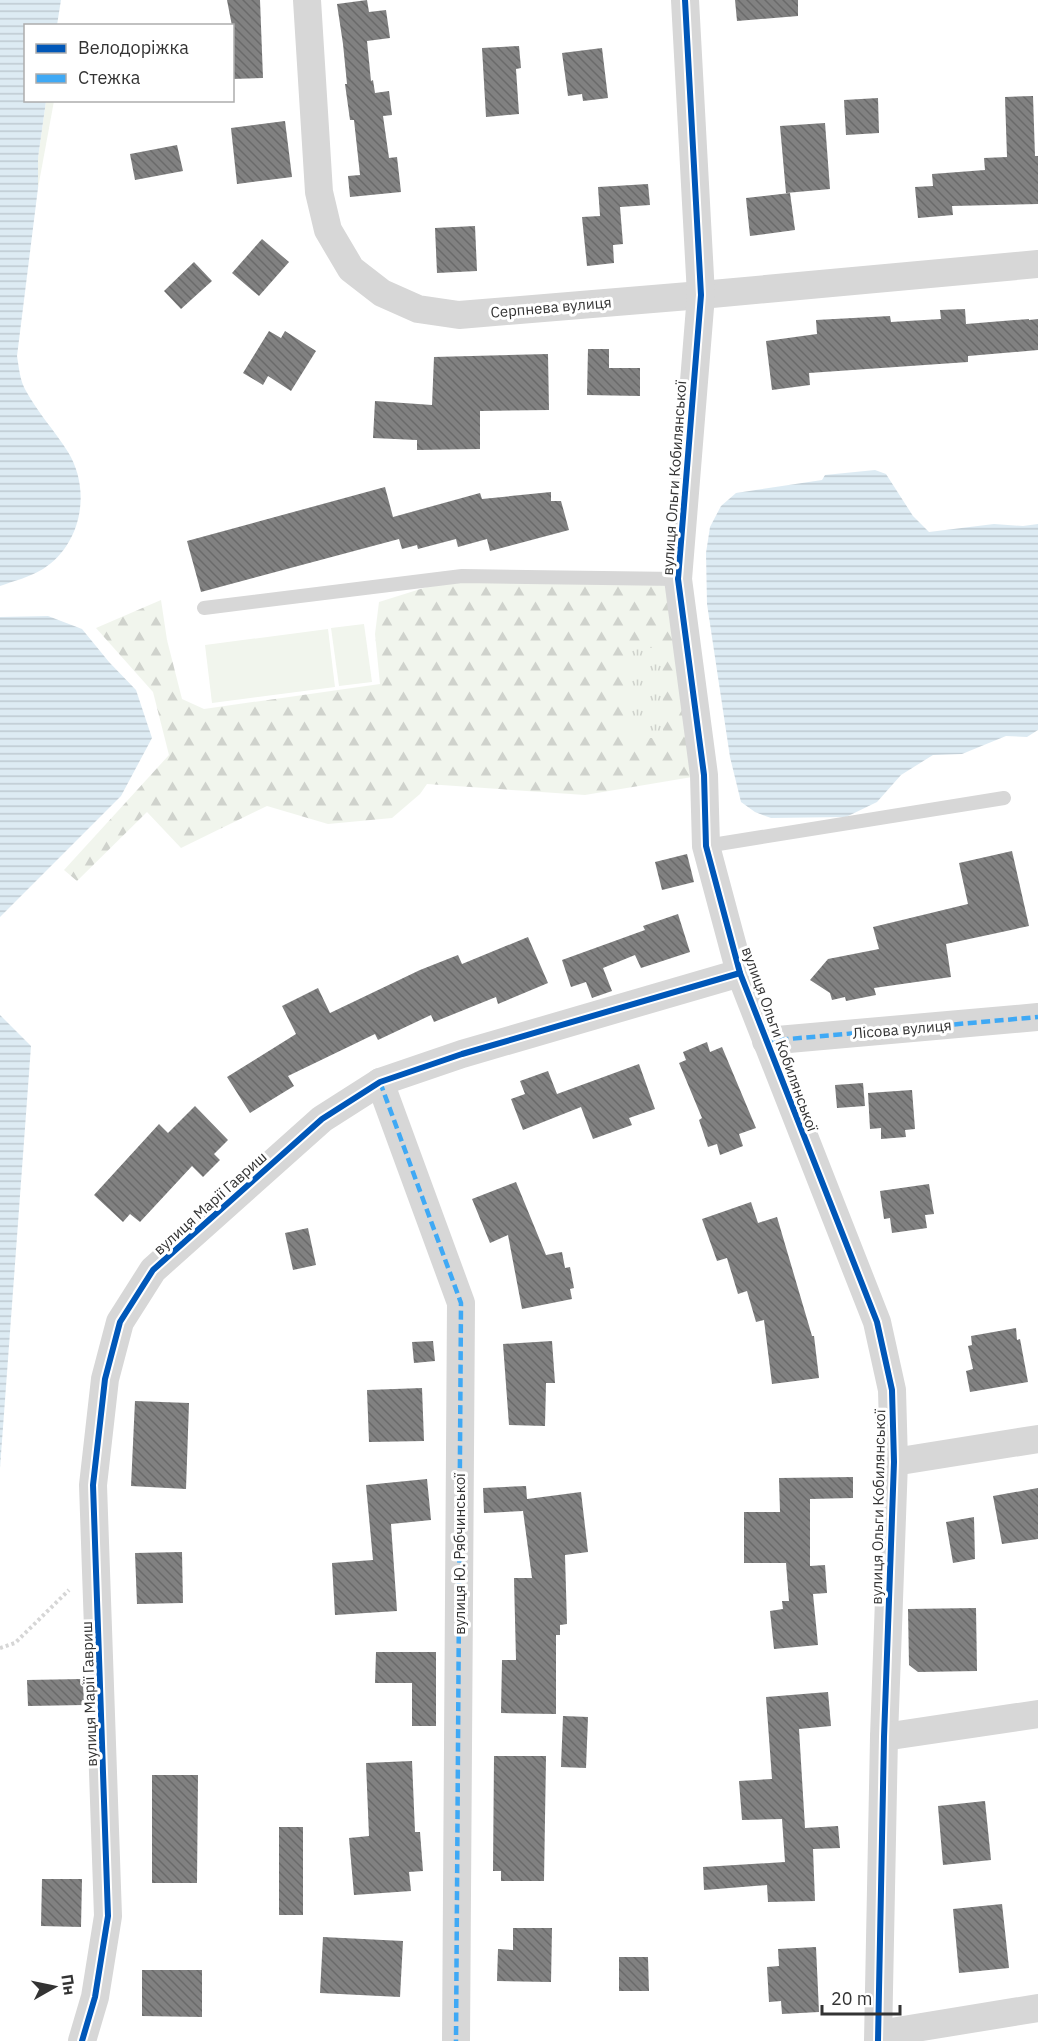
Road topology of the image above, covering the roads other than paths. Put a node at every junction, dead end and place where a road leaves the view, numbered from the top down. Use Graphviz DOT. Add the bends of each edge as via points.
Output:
graph roads {
  1 [pos="308,0"];
  2 [pos="685,0"];
  3 [pos="1038,264"];
  4 [pos="701,296"];
  5 [pos="678,579"];
  6 [pos="204,608"];
  7 [pos="1004,798"];
  8 [pos="706,846"];
  9 [pos="740,973"];
  10 [pos="1038,1017"];
  11 [pos="766,1041"];
  12 [pos="380,1082"];
  13 [pos="1038,1439"];
  14 [pos="894,1462"];
  15 [pos="1038,1714"];
  16 [pos="884,1737"];
  17 [pos="1038,2008"];
  18 [pos="878,2038"];
  19 [pos="82,2041"];
  20 [pos="456,2041"];
  1 -- 4 [label="street, Серпнева вулиця" via="319,192 328,230 351,268 382,293 418,309 459,315"];
  2 -- 4 [label="street, вулиця Ольги Кобилянської"];
  3 -- 4 [label="street, Серпнева вулиця"];
  4 -- 5 [label="street, вулиця Ольги Кобилянської"];
  5 -- 6 [label="lane" via="462,576"];
  5 -- 8 [label="street, вулиця Ольги Кобилянської" via="705,775"];
  7 -- 8 [label="lane"];
  8 -- 9 [label="street, вулиця Ольги Кобилянської"];
  9 -- 11 [label="street, вулиця Ольги Кобилянської"];
  9 -- 12 [label="street, вулиця Марії Гавриш" via="462,1054"];
  10 -- 11 [label="street, Лісова вулиця"];
  11 -- 14 [label="street, вулиця Ольги Кобилянської" via="877,1322 892,1390"];
  12 -- 19 [label="street, вулиця Марії Гавриш" via="322,1119 153,1270 120,1322 105,1379 93,1485 108,1916 95,1997"];
  12 -- 20 [label="street, вулиця Ю. Рябчинської" via="461,1303"];
  13 -- 14 [label="street"];
  14 -- 16 [label="street, вулиця Ольги Кобилянської"];
  15 -- 16 [label="street"];
  16 -- 18 [label="street, вулиця Ольги Кобилянської"];
  17 -- 18 [label="street"];
}
